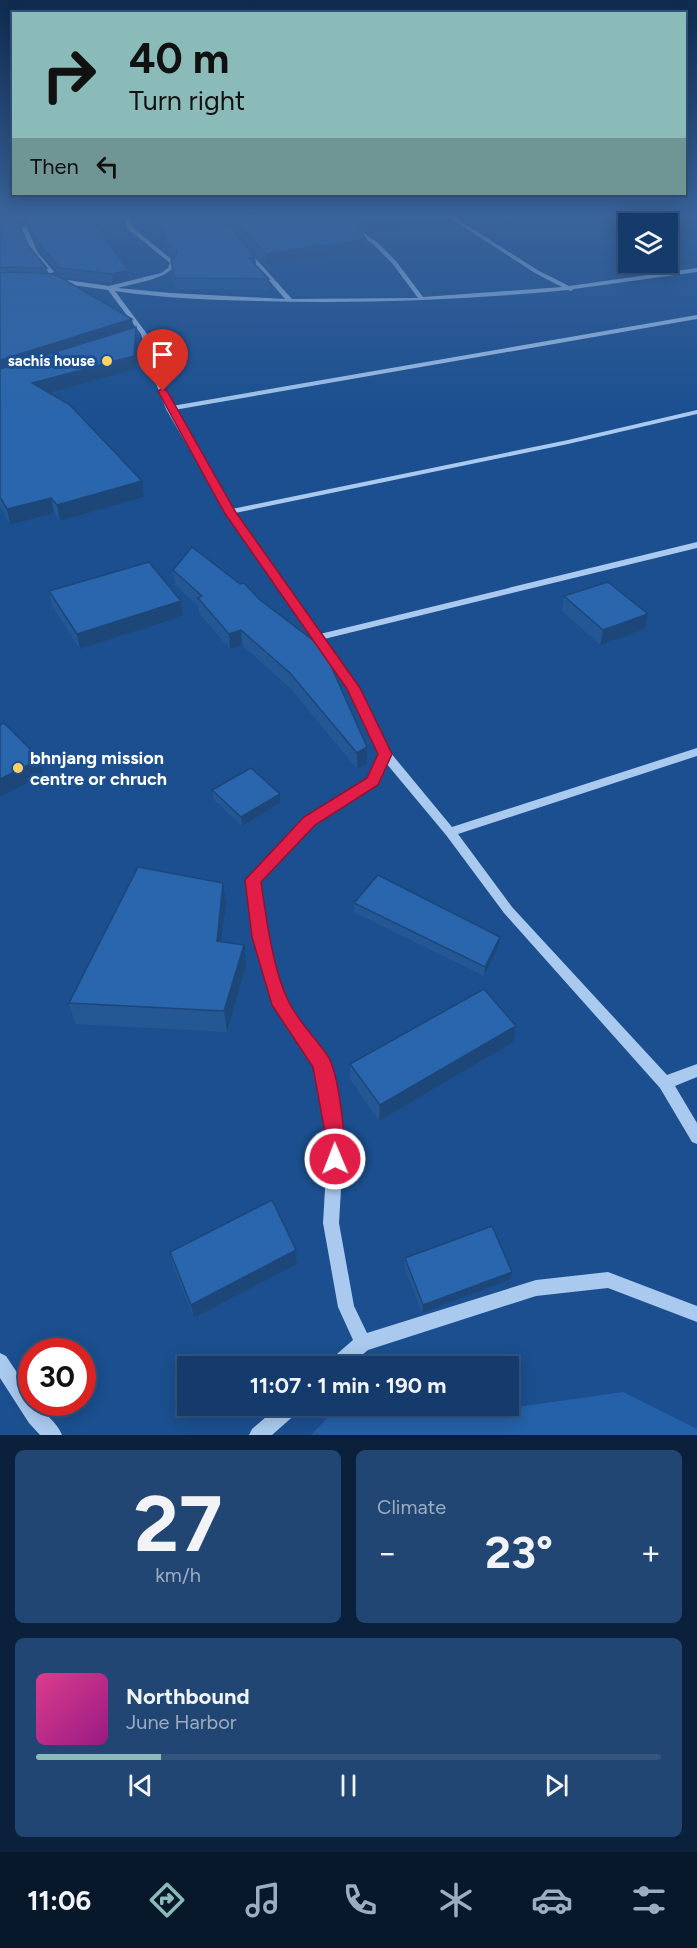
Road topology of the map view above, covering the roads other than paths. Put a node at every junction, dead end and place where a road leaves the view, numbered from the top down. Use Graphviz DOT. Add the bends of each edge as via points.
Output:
graph roads {
  1 [pos="68,281"];
  2 [pos="137,281"];
  3 [pos="274,281"];
  4 [pos="408,281"];
  5 [pos="554,281"];
  6 [pos="628,281"];
  7 [pos="110,288"];
  8 [pos="571,290"];
  9 [pos="421,298"];
  10 [pos="290,299"];
  11 [pos="697,317"];
  12 [pos="170,409"];
  13 [pos="697,412"];
  14 [pos="230,512"];
  15 [pos="697,545"];
  16 [pos="318,638"];
  17 [pos="697,752"];
  18 [pos="385,754"];
  19 [pos="450,832"];
  20 [pos="697,1070"];
  21 [pos="665,1083"];
  22 [pos="697,1137"];
  23 [pos="697,1314"];
  24 [pos="363,1343"];
  25 [pos="348,1356"];
  26 [pos="0,1362"];
  27 [pos="280,1416"];
  28 [pos="52,1435"];
  29 [pos="258,1435"];
  1 -- 7 [label="street"];
  2 -- 7 [label="street"];
  3 -- 10 [label="street"];
  4 -- 9 [label="street"];
  5 -- 8 [label="street"];
  6 -- 8 [label="street"];
  7 -- 10 [label="street"];
  7 -- 12 [label="street" via="139,336"];
  8 -- 9 [label="street"];
  9 -- 10 [label="street"];
  11 -- 12 [label="street"];
  12 -- 14 [label="street"];
  13 -- 14 [label="street"];
  14 -- 16 [label="street"];
  15 -- 16 [label="street"];
  16 -- 18 [label="street" via="353,688"];
  17 -- 19 [label="street"];
  18 -- 19 [label="street"];
  18 -- 24 [label="street" via="373,781 310,821 253,880 261,937 280,1005 322,1064 336,1138 331,1223 346,1307"];
  19 -- 21 [label="street" via="508,910"];
  20 -- 21 [label="street"];
  21 -- 22 [label="street"];
  23 -- 24 [label="street" via="608,1280 536,1288"];
  24 -- 25 [label="street"];
  26 -- 28 [label="street" via="35,1417"];
  27 -- 29 [label="street"];
}
